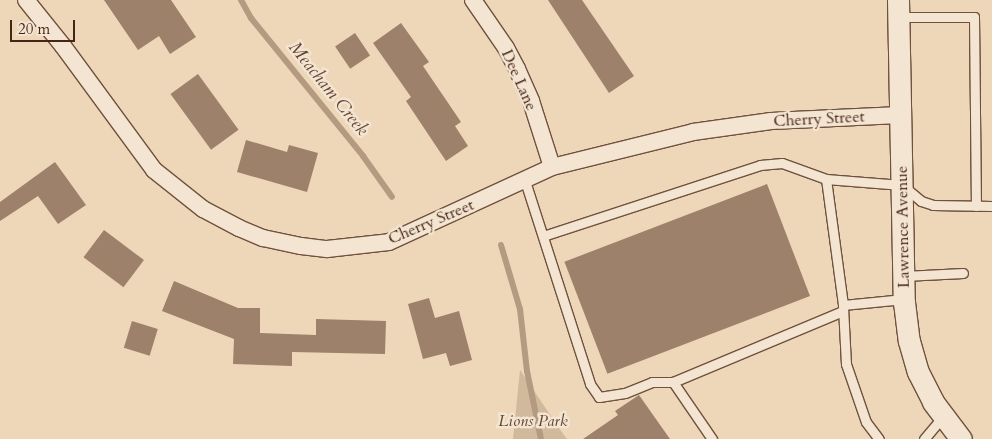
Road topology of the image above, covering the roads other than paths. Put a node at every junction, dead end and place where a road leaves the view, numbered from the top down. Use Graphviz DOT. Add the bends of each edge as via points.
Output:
graph roads {
  1 [pos="26,0"];
  2 [pos="473,0"];
  3 [pos="898,8"];
  4 [pos="900,115"];
  5 [pos="552,167"];
  6 [pos="826,179"];
  7 [pos="525,181"];
  8 [pos="902,185"];
  9 [pos="976,206"];
  10 [pos="992,206"];
  11 [pos="543,236"];
  12 [pos="963,273"];
  13 [pos="904,276"];
  14 [pos="904,299"];
  15 [pos="843,308"];
  16 [pos="672,382"];
  17 [pos="943,416"];
  18 [pos="712,439"];
  19 [pos="879,439"];
  20 [pos="924,439"];
  21 [pos="961,439"];
  1 -- 7 [label="street, Cherry Street" via="154,170 203,209 263,238 327,249 389,242"];
  2 -- 5 [label="street, Dee Lane" via="517,69"];
  3 -- 4 [label="street, Lawrence Avenue"];
  3 -- 9 [label="lane" via="974,17"];
  4 -- 5 [label="street, Cherry Street" via="771,121 694,132"];
  4 -- 8 [label="street, Lawrence Avenue"];
  5 -- 7 [label="street, Cherry Street"];
  6 -- 8 [label="lane"];
  6 -- 11 [label="lane" via="782,163 760,165"];
  6 -- 15 [label="lane"];
  7 -- 11 [label="lane"];
  8 -- 9 [label="lane" via="921,201 933,205"];
  8 -- 13 [label="street, Lawrence Avenue"];
  9 -- 10 [label="lane"];
  11 -- 16 [label="lane" via="590,384 599,397 625,393 652,382"];
  12 -- 13 [label="lane"];
  13 -- 14 [label="street, Lawrence Avenue"];
  14 -- 15 [label="lane"];
  14 -- 17 [label="street, Lawrence Avenue" via="909,341 918,372"];
  15 -- 16 [label="lane"];
  15 -- 19 [label="lane" via="846,364 866,422"];
  16 -- 18 [label="lane"];
  17 -- 20 [label="lane"];
  17 -- 21 [label="street, Lawrence Avenue"];
}
